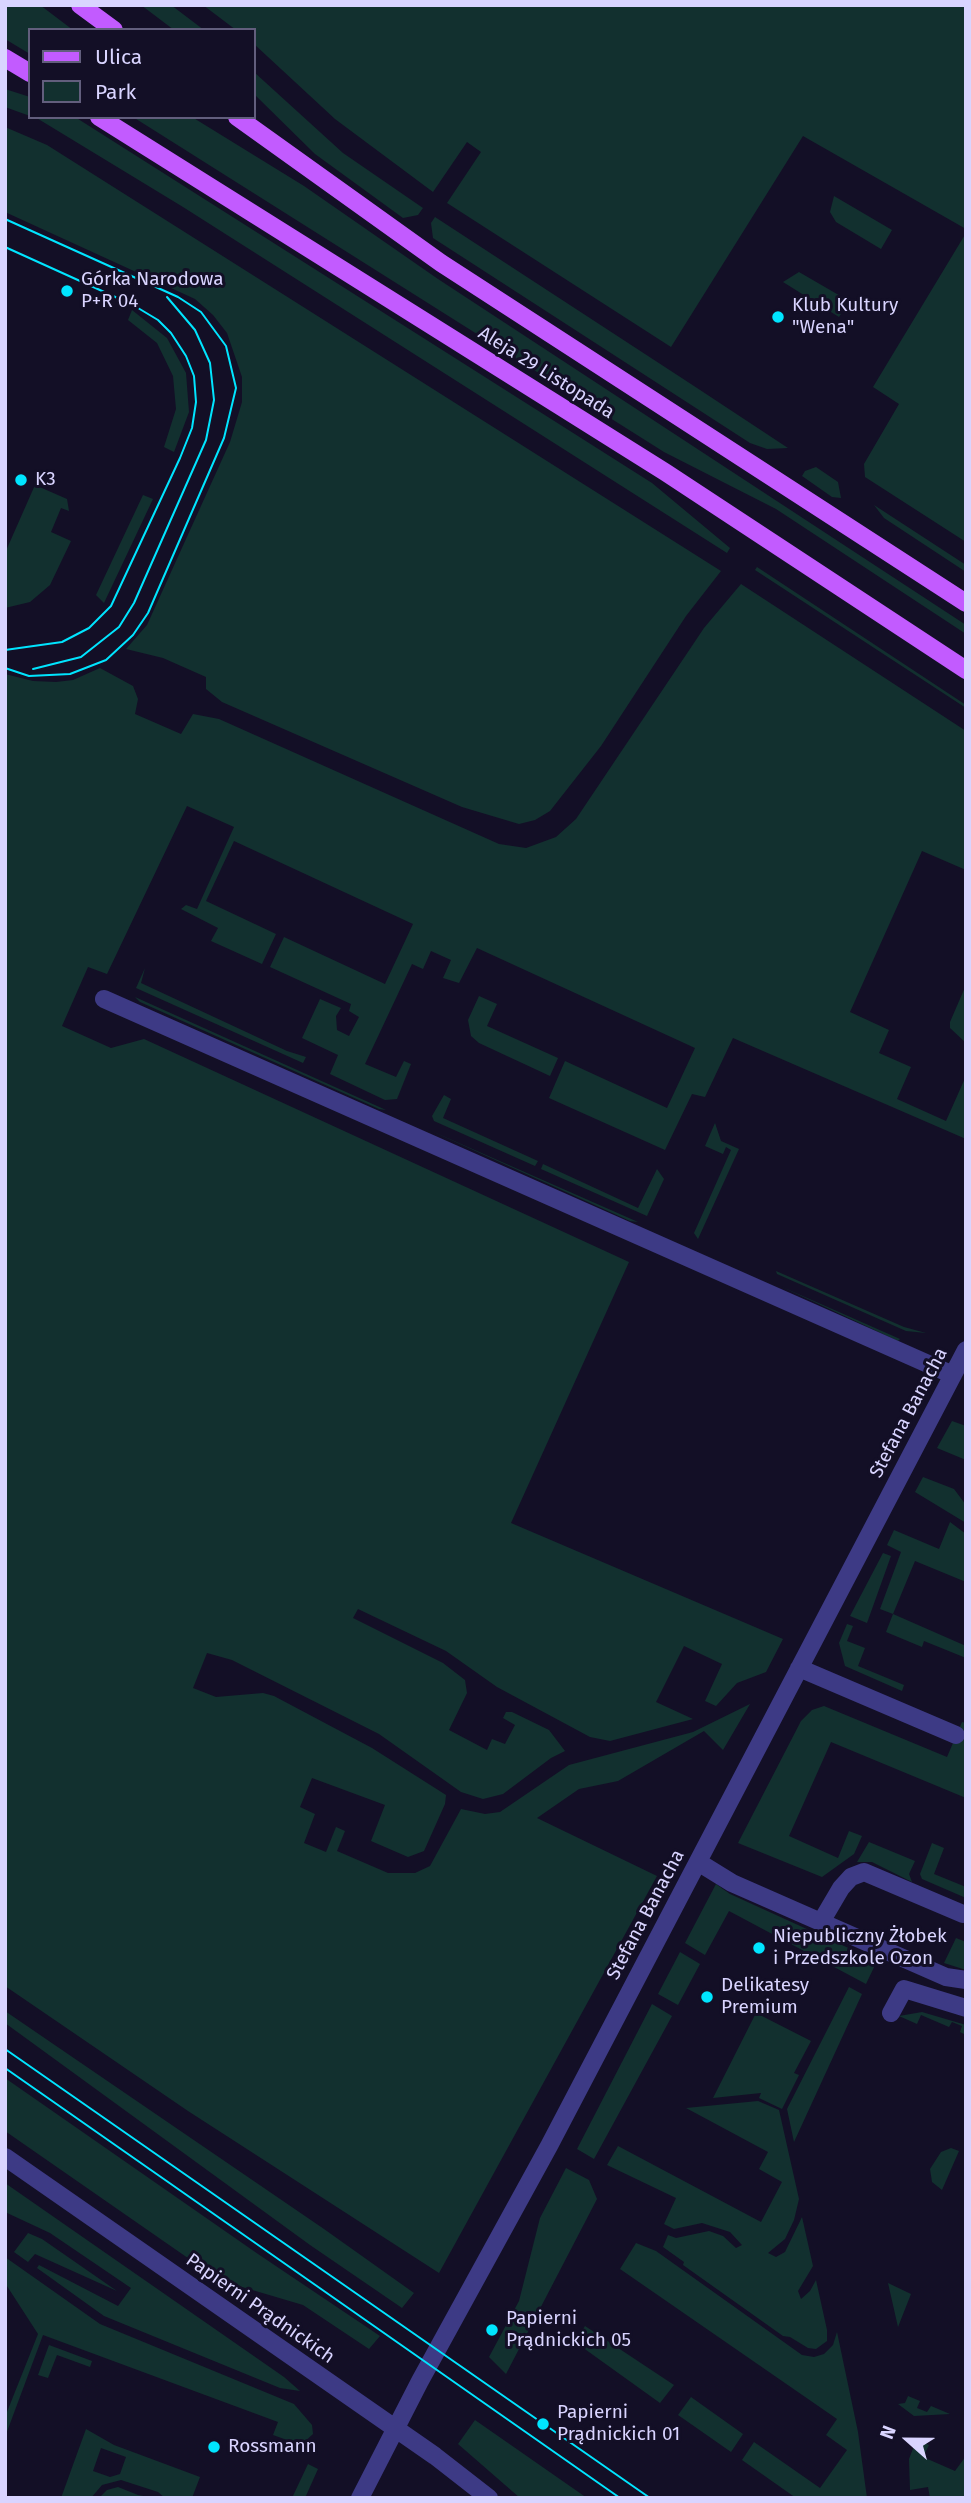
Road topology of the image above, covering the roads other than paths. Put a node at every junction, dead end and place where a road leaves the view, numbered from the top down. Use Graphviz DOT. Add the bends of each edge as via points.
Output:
graph roads {
  1 [pos="80,5"];
  2 [pos="111,28"];
  3 [pos="5,58"];
  4 [pos="28,73"];
  5 [pos="102,119"];
  6 [pos="240,119"];
  7 [pos="966,603"];
  8 [pos="966,670"];
  9 [pos="104,999"];
  10 [pos="966,1350"];
  11 [pos="953,1375"];
  12 [pos="799,1668"];
  13 [pos="956,1735"];
  14 [pos="698,1862"];
  15 [pos="962,1914"];
  16 [pos="821,1922"];
  17 [pos="966,1980"];
  18 [pos="966,2008"];
  19 [pos="891,2013"];
  20 [pos="5,2157"];
  21 [pos="395,2428"];
  22 [pos="360,2498"];
  23 [pos="489,2498"];
  1 -- 2 [label="main road"];
  3 -- 4 [label="main road"];
  5 -- 8 [label="main road, Aleja 29 Listopada" via="665,472"];
  6 -- 7 [label="main road, Aleja 29 Listopada" via="441,263"];
  9 -- 11 [label="street"];
  10 -- 11 [label="street, Stefana Banacha"];
  11 -- 12 [label="street, Stefana Banacha"];
  12 -- 13 [label="street"];
  12 -- 14 [label="street, Stefana Banacha"];
  14 -- 16 [label="street" via="732,1883"];
  14 -- 21 [label="street, Stefana Banacha"];
  15 -- 16 [label="street" via="864,1872 850,1877"];
  16 -- 17 [label="street" via="946,1977"];
  18 -- 19 [label="street" via="904,1989"];
  20 -- 21 [label="street, Papierni Prądnickich"];
  21 -- 22 [label="street, Stefana Banacha"];
  21 -- 23 [label="street, Papierni Prądnickich"];
}
